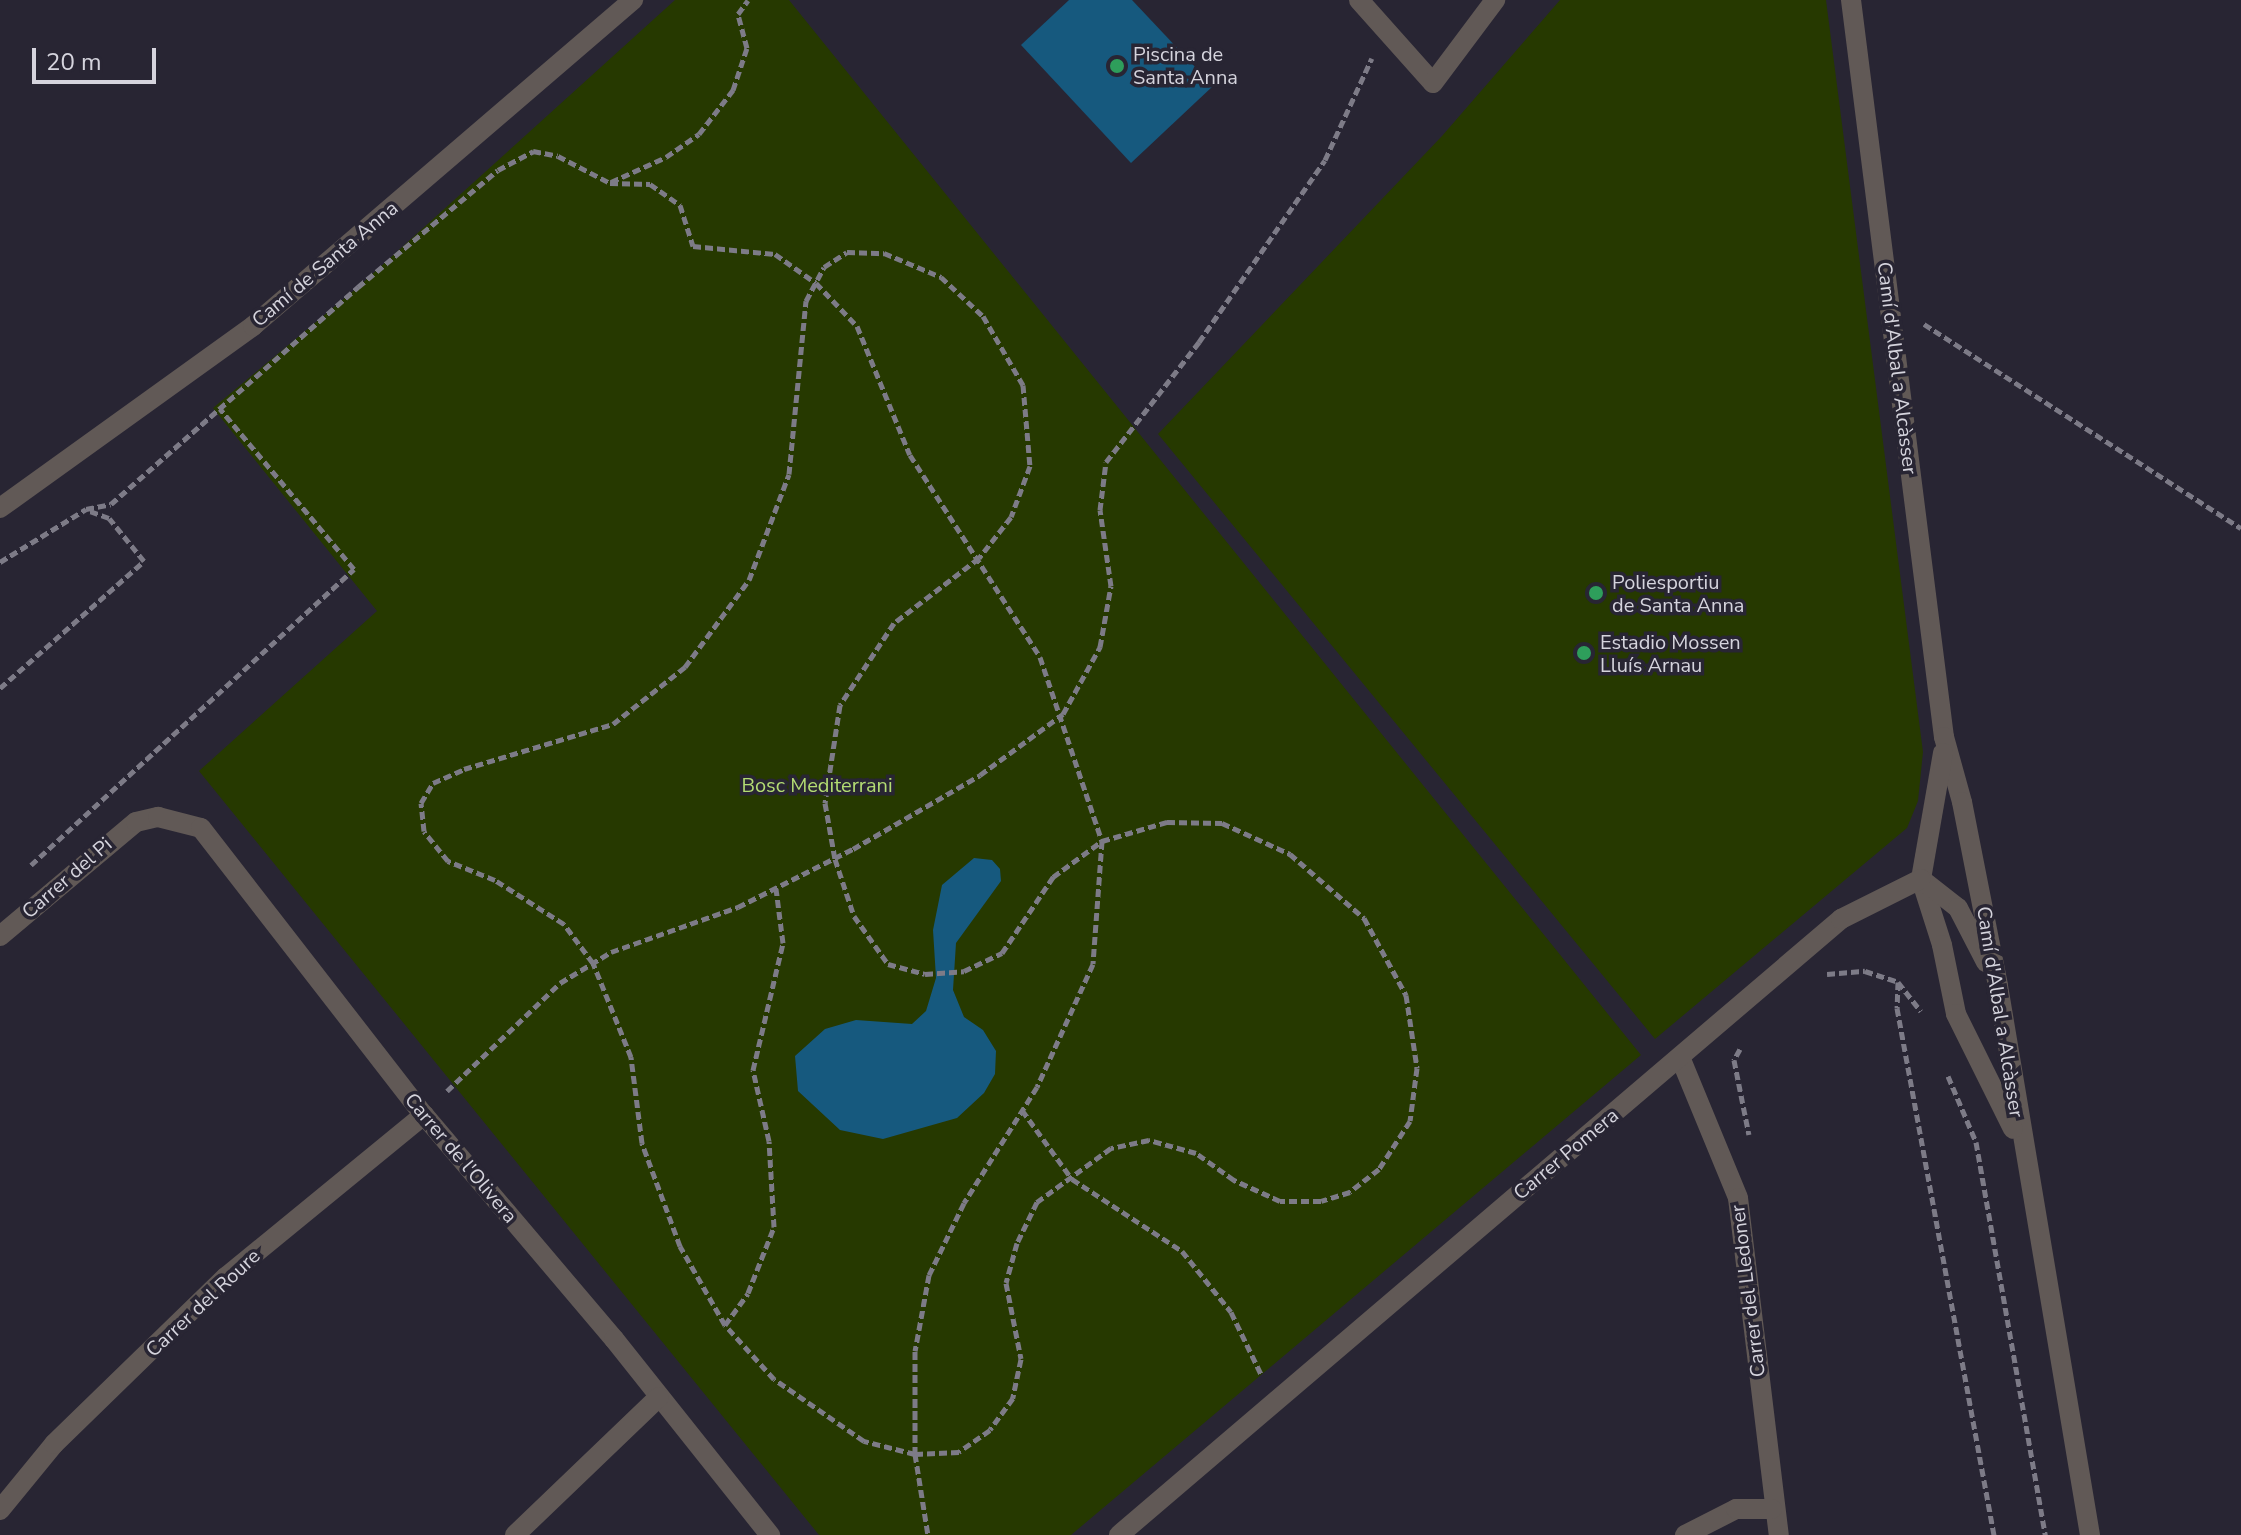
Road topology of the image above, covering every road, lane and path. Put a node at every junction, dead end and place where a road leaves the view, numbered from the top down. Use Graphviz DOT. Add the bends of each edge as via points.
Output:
graph roads {
  1 [pos="633,0"];
  2 [pos="748,0"];
  3 [pos="1359,0"];
  4 [pos="1495,0"];
  5 [pos="1851,0"];
  6 [pos="1385,29"];
  7 [pos="610,183"];
  8 [pos="816,283"];
  9 [pos="1889,302"];
  10 [pos="220,409"];
  11 [pos="0,508"];
  12 [pos="86,509"];
  13 [pos="2241,528"];
  14 [pos="979,558"];
  15 [pos="0,562"];
  16 [pos="0,688"];
  17 [pos="1063,714"];
  18 [pos="1944,737"];
  19 [pos="136,822"];
  20 [pos="1102,841"];
  21 [pos="835,859"];
  22 [pos="23,872"];
  23 [pos="1921,879"];
  24 [pos="776,888"];
  25 [pos="0,936"];
  26 [pos="593,963"];
  27 [pos="1815,979"];
  28 [pos="1898,982"];
  29 [pos="1998,986"];
  30 [pos="1925,1021"];
  31 [pos="1746,1037"];
  32 [pos="1680,1057"];
  33 [pos="1942,1061"];
  34 [pos="447,1091"];
  35 [pos="1022,1110"];
  36 [pos="424,1115"];
  37 [pos="2022,1147"];
  38 [pos="1752,1149"];
  39 [pos="1072,1179"];
  40 [pos="725,1325"];
  41 [pos="1265,1382"];
  42 [pos="659,1397"];
  43 [pos="915,1454"];
  44 [pos="1772,1509"];
  45 [pos="0,1510"];
  46 [pos="515,1535"];
  47 [pos="770,1535"];
  48 [pos="928,1535"];
  49 [pos="1119,1535"];
  50 [pos="1685,1535"];
  51 [pos="1779,1535"];
  52 [pos="1994,1535"];
  53 [pos="2045,1535"];
  54 [pos="2090,1535"];
  1 -- 11 [label="street, Camí de Santa Anna" via="253,326"];
  2 -- 7 [label="path" via="738,14 747,48 733,90 699,134 666,157"];
  3 -- 6 [label="street"];
  4 -- 6 [label="street" via="1433,83"];
  5 -- 9 [label="street, Camí d'Albal a Alcàsser"];
  6 -- 17 [label="path" via="1325,160 1199,342 1106,462 1100,510 1111,586 1100,647"];
  7 -- 8 [label="path" via="650,184 680,205 693,246 775,254"];
  7 -- 10 [label="path" via="558,156 533,151 498,170"];
  8 -- 14 [label="path" via="857,326 910,455"];
  8 -- 14 [label="path" via="824,267 847,252 884,253 941,277 983,316 1023,385 1030,466 1011,517"];
  8 -- 26 [label="path" via="806,301 789,474 749,580 685,667 613,724 464,769 433,783 421,803 424,831 448,861 495,880 564,924"];
  9 -- 13 [label="path"];
  9 -- 18 [label="street, Camí d'Albal a Alcàsser"];
  10 -- 12 [label="path" via="111,504"];
  10 -- 22 [label="path" via="354,569"];
  12 -- 15 [label="path"];
  12 -- 16 [label="path" via="109,518 144,561"];
  14 -- 17 [label="path" via="1040,657"];
  14 -- 21 [label="path" via="894,623 840,705 825,803"];
  17 -- 20 [label="path"];
  17 -- 21 [label="path" via="980,775"];
  18 -- 23 [label="street, Camí d'Albal a Alcàsser" via="1942,781"];
  18 -- 29 [label="street, Camí d'Albal a Alcàsser"];
  19 -- 25 [label="street, Carrer del Pi"];
  19 -- 36 [label="street, Carrer de l'Olivera" via="180,819 218,844"];
  20 -- 21 [label="path" via="1053,877 1002,953 964,971 925,974 888,964 854,916"];
  20 -- 35 [label="path" via="1093,964"];
  20 -- 39 [label="path" via="1167,822 1222,823 1290,854 1364,918 1406,995 1417,1068 1410,1121 1379,1169 1335,1196 1280,1201 1234,1180 1196,1153 1149,1140 1111,1148"];
  21 -- 24 [label="path"];
  23 -- 29 [label="street" via="1958,908"];
  23 -- 32 [label="street, Carrer Pomera" via="1841,919"];
  23 -- 37 [label="street, Camí d'Albal a Alcàsser" via="1956,1014"];
  24 -- 26 [label="path"];
  24 -- 40 [label="path" via="783,943 753,1070 769,1141 774,1227 748,1293"];
  26 -- 34 [label="path" via="519,1019"];
  26 -- 40 [label="path" via="631,1057 642,1143 680,1246"];
  27 -- 28 [label="path" via="1865,971"];
  28 -- 30 [label="path"];
  28 -- 52 [label="path" via="1897,1008"];
  29 -- 37 [label="street, Camí d'Albal a Alcàsser"];
  31 -- 38 [label="path" via="1734,1060"];
  32 -- 44 [label="street, Carrer del Lledoner" via="1738,1198"];
  32 -- 49 [label="street, Carrer Pomera"];
  33 -- 53 [label="path" via="1976,1142"];
  35 -- 39 [label="path"];
  35 -- 43 [label="path" via="964,1203 929,1275 915,1351"];
  36 -- 42 [label="street, Carrer de l'Olivera"];
  36 -- 45 [label="street, Carrer del Roure" via="226,1277 54,1444"];
  37 -- 54 [label="street, Camí d'Albal a Alcàsser"];
  39 -- 41 [label="path" via="1182,1251 1231,1312"];
  39 -- 43 [label="path" via="1037,1202 1017,1243 1006,1283 1021,1359 1013,1398 990,1430 959,1452"];
  40 -- 43 [label="path" via="774,1379 864,1441"];
  42 -- 46 [label="street"];
  42 -- 47 [label="street, Carrer de l'Olivera"];
  43 -- 48 [label="path"];
  44 -- 50 [label="street" via="1736,1509"];
  44 -- 51 [label="street, Carrer del Lledoner"];
}
